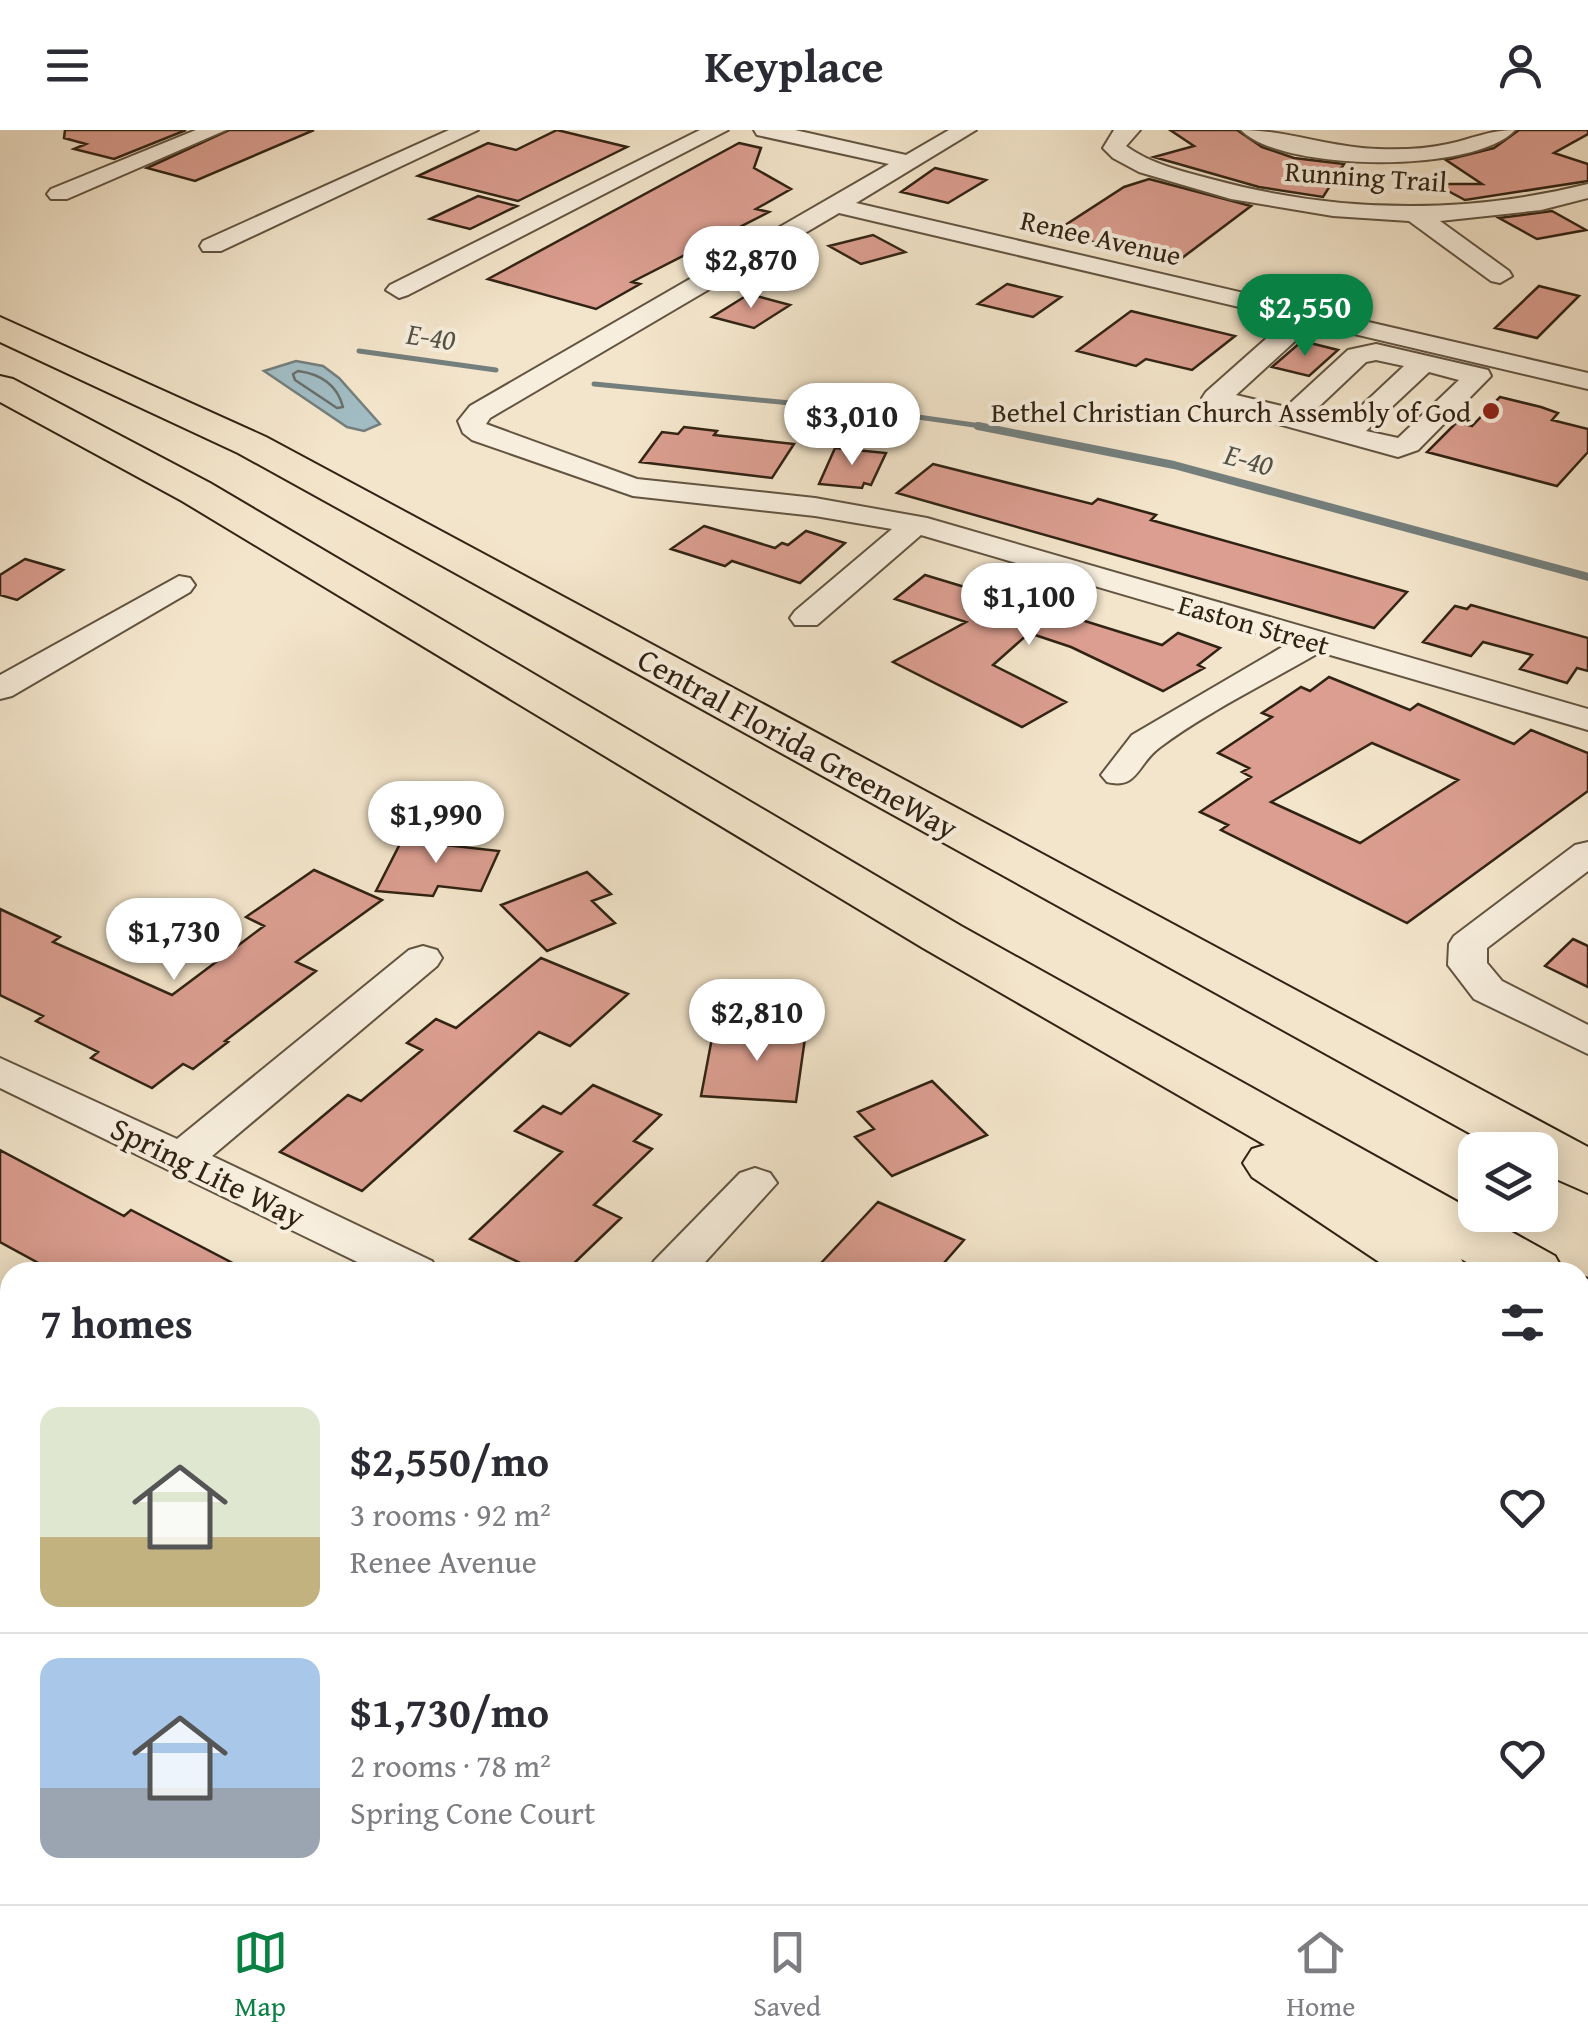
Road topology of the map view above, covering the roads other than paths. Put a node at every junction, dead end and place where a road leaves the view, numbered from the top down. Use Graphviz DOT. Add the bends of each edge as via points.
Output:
graph roads {
  1 [pos="215,130"];
  2 [pos="467,130"];
  3 [pos="717,130"];
  4 [pos="765,130"];
  5 [pos="966,130"];
  6 [pos="1129,130"];
  7 [pos="1252,130"];
  8 [pos="1504,130"];
  9 [pos="909,162"];
  10 [pos="1588,192"];
  11 [pos="59,194"];
  12 [pos="1558,201"];
  13 [pos="834,206"];
  14 [pos="1414,213"];
  15 [pos="1588,218"];
  16 [pos="212,246"];
  17 [pos="1500,276"];
  18 [pos="399,290"];
  19 [pos="0,305"];
  20 [pos="0,328"];
  21 [pos="1286,335"];
  22 [pos="1423,363"];
  23 [pos="1486,368"];
  24 [pos="1588,381"];
  25 [pos="0,387"];
  26 [pos="1588,403"];
  27 [pos="1292,417"];
  28 [pos="1346,435"];
  29 [pos="252,445"];
  30 [pos="916,524"];
  31 [pos="179,585"];
  32 [pos="806,618"];
  33 [pos="1314,642"];
  34 [pos="0,688"];
  35 [pos="1588,720"];
  36 [pos="1119,775"];
  37 [pos="1588,853"];
  38 [pos="423,958"];
  39 [pos="1588,1041"];
  40 [pos="1174,1069"];
  41 [pos="0,1071"];
  42 [pos="181,1158"];
  43 [pos="1588,1172"];
  44 [pos="755,1184"];
  45 [pos="395,1262"];
  46 [pos="680,1262"];
  47 [pos="1423,1262"];
  48 [pos="1515,1262"];
  1 -- 11 [label="street"];
  2 -- 16 [label="street"];
  3 -- 18 [label="street"];
  4 -- 9 [label="street"];
  5 -- 9 [label="street"];
  6 -- 14 [label="street, Running Trail" via="1113,142 1119,152 1192,181 1307,205"];
  7 -- 8 [label="street" via="1315,148 1401,155 1467,147"];
  9 -- 13 [label="street"];
  10 -- 12 [label="street, Running Trail"];
  12 -- 14 [label="street, Running Trail"];
  12 -- 15 [label="street"];
  13 -- 23 [label="street, Renee Avenue"];
  13 -- 30 [label="street, Easton Street" via="480,412 473,428 633,487"];
  14 -- 17 [label="street"];
  19 -- 29 [label="highway" via="133,363"];
  20 -- 29 [label="highway, Central Florida GreeneWay"];
  21 -- 27 [label="street" via="1216,398"];
  22 -- 23 [label="street"];
  22 -- 27 [label="street" via="1376,352 1356,356"];
  22 -- 28 [label="street"];
  23 -- 24 [label="street, Renee Avenue"];
  23 -- 26 [label="street"];
  23 -- 28 [label="street" via="1408,444 1398,448"];
  25 -- 40 [label="highway" via="196,492"];
  27 -- 28 [label="street"];
  29 -- 43 [label="highway, Central Florida GreeneWay"];
  30 -- 32 [label="street"];
  30 -- 33 [label="street, Easton Street"];
  31 -- 34 [label="street"];
  33 -- 35 [label="street, Easton Street"];
  33 -- 36 [label="street" via="1144,742"];
  37 -- 39 [label="street" via="1468,944 1466,965 1488,990"];
  38 -- 42 [label="street"];
  40 -- 47 [label="highway" via="1224,1131"];
  40 -- 48 [label="highway"];
  41 -- 42 [label="street, Spring Lite Way"];
  42 -- 45 [label="street, Spring Lite Way"];
  44 -- 46 [label="street"];
}
